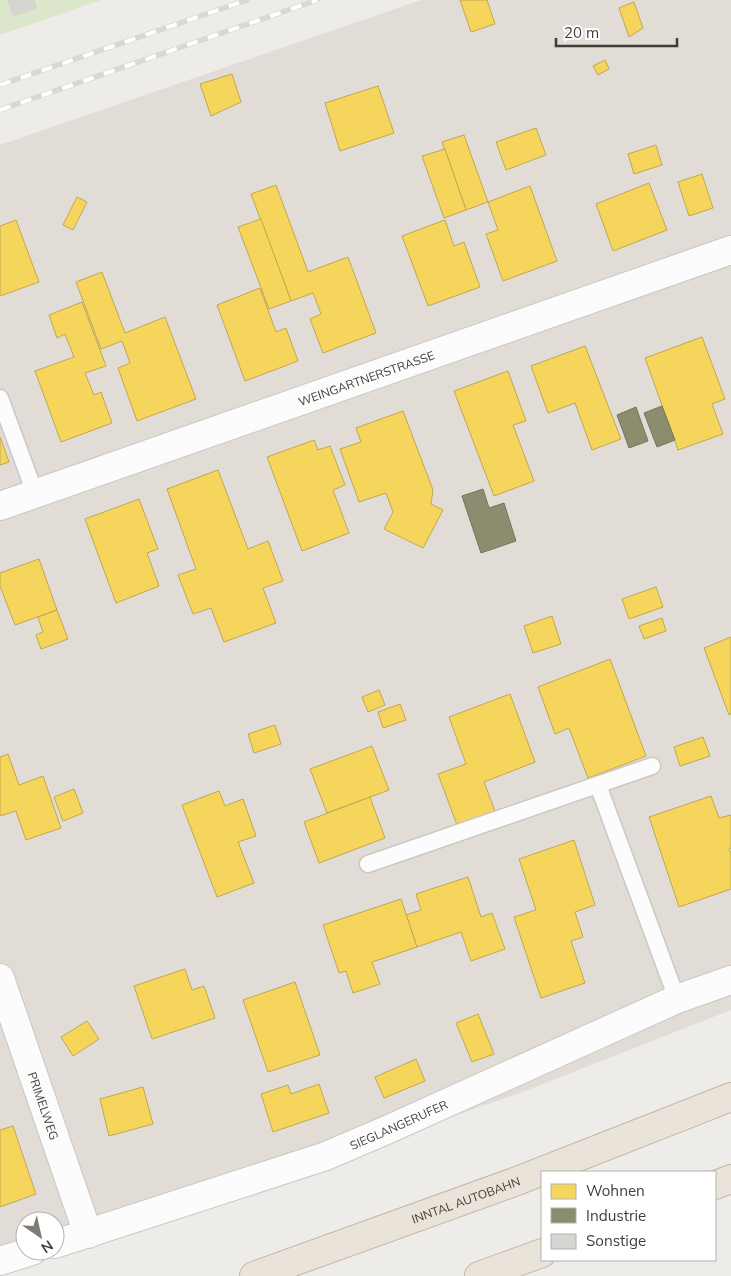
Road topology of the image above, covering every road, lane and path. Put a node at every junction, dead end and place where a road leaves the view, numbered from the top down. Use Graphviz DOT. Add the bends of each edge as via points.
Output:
graph roads {
  1 [pos="731,250"];
  2 [pos="0,398"];
  3 [pos="35,494"];
  4 [pos="0,506"];
  5 [pos="652,766"];
  6 [pos="598,785"];
  7 [pos="368,864"];
  8 [pos="0,978"];
  9 [pos="731,980"];
  10 [pos="677,999"];
  11 [pos="731,1097"];
  12 [pos="542,1171"];
  13 [pos="541,1172"];
  14 [pos="731,1179"];
  15 [pos="716,1185"];
  16 [pos="88,1234"];
  17 [pos="65,1241"];
  18 [pos="541,1253"];
  19 [pos="15,1256"];
  20 [pos="0,1261"];
  21 [pos="254,1276"];
  22 [pos="479,1276"];
  1 -- 3 [label="street, WEINGARTNERSTRASSE"];
  2 -- 3 [label="lane"];
  3 -- 4 [label="street, WEINGARTNERSTRASSE"];
  5 -- 6 [label="lane"];
  6 -- 7 [label="lane"];
  6 -- 10 [label="lane"];
  8 -- 16 [label="street, PRIMELWEG"];
  9 -- 10 [label="street, SIEGLANGERUFER"];
  10 -- 16 [label="street, SIEGLANGERUFER" via="326,1156"];
  11 -- 12 [label="highway, INNTAL AUTOBAHN"];
  13 -- 21 [label="highway, INNTAL AUTOBAHN"];
  14 -- 15 [label="highway"];
  16 -- 17 [label="street, SIEGLANGERUFER"];
  18 -- 22 [label="highway"];
  19 -- 20 [label="street"];
}
